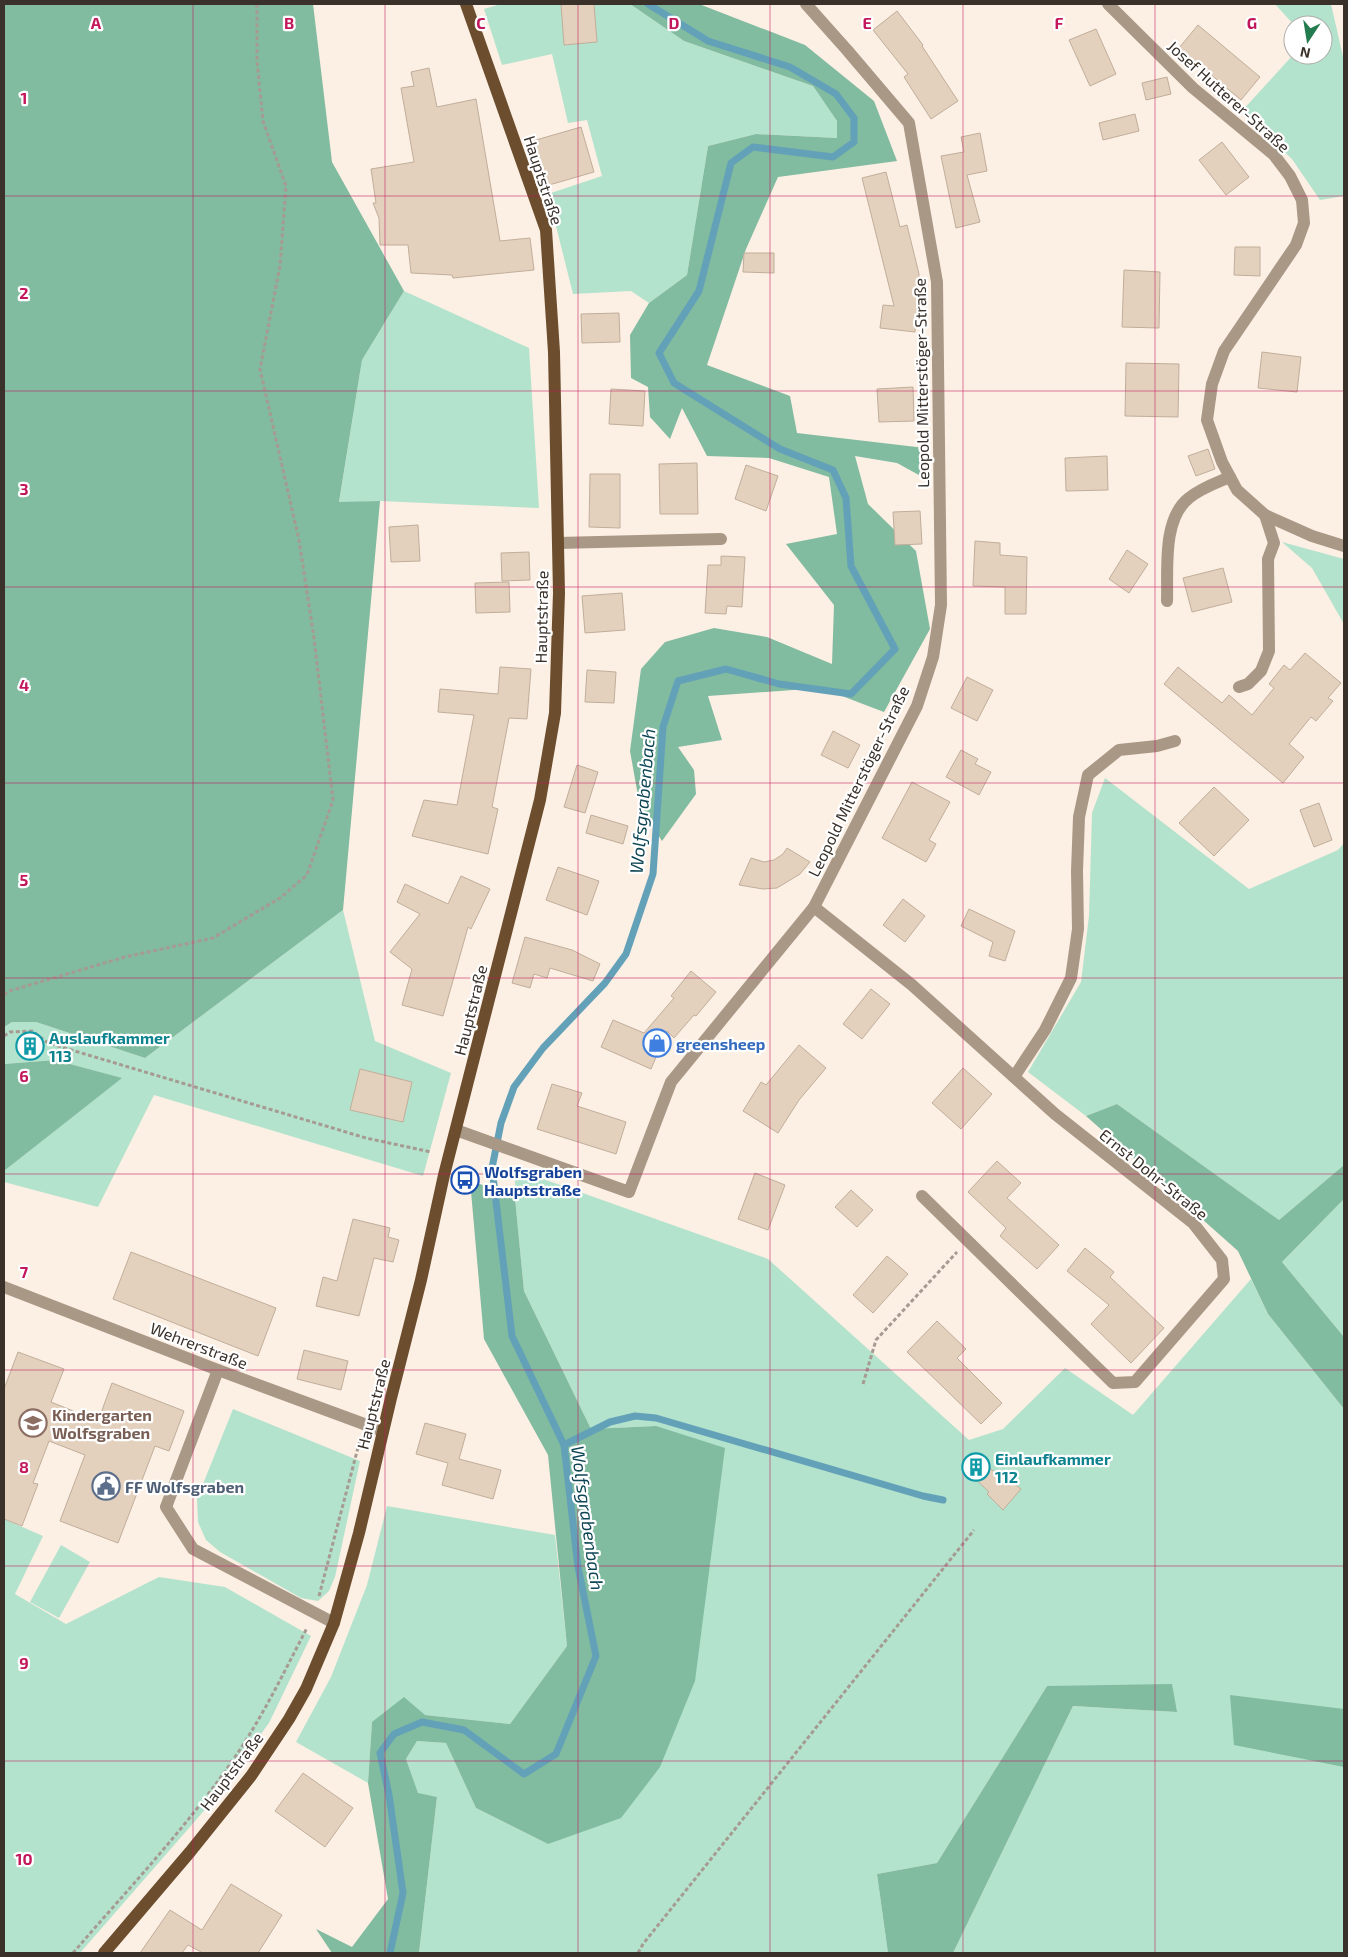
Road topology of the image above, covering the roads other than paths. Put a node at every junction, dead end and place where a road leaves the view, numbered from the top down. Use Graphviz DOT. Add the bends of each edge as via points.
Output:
graph roads {
  1 [pos="466,4"];
  2 [pos="806,4"];
  3 [pos="1108,4"];
  4 [pos="1230,477"];
  5 [pos="1265,515"];
  6 [pos="722,539"];
  7 [pos="558,543"];
  8 [pos="1344,546"];
  9 [pos="1167,601"];
  10 [pos="1239,687"];
  11 [pos="1175,741"];
  12 [pos="814,907"];
  13 [pos="1014,1077"];
  14 [pos="456,1130"];
  15 [pos="922,1196"];
  16 [pos="4,1287"];
  17 [pos="218,1370"];
  18 [pos="383,1431"];
  19 [pos="334,1623"];
  20 [pos="104,1953"];
  1 -- 7 [label="main road, Hauptstraße" via="546,230 554,352"];
  2 -- 12 [label="street, Leopold Mitterstöger-Straße" via="909,123 938,282 941,605 933,657 917,706"];
  3 -- 4 [label="street, Josef Hutterer-Straße" via="1193,88 1274,155 1302,200 1304,223 1296,245 1224,351 1212,384 1207,420"];
  4 -- 5 [label="street, Josef Hutterer-Straße" via="1237,490"];
  4 -- 9 [label="street" via="1203,488 1187,499 1175,516 1169,541"];
  5 -- 8 [label="street, Josef Hutterer-Straße"];
  5 -- 10 [label="street" via="1274,543 1268,559 1269,651 1261,671 1248,684"];
  6 -- 7 [label="street"];
  7 -- 14 [label="main road, Hauptstraße" via="555,713 538,810"];
  11 -- 13 [label="street" via="1119,750 1088,775 1079,817 1078,929 1071,978 1045,1030"];
  12 -- 13 [label="street, Ernst Dohr-Straße" via="912,985"];
  12 -- 14 [label="street, Leopold Mitterstöger-Straße" via="671,1082 629,1192"];
  13 -- 15 [label="street, Ernst Dohr-Straße" via="1055,1114 1193,1223 1222,1260 1224,1279 1135,1382 1113,1383"];
  14 -- 18 [label="main road, Hauptstraße"];
  16 -- 17 [label="street, Wehrerstraße"];
  17 -- 18 [label="street, Wehrerstraße"];
  17 -- 19 [label="street" via="166,1507 193,1549"];
  18 -- 19 [label="main road, Hauptstraße" via="346,1587"];
  19 -- 20 [label="main road, Hauptstraße" via="306,1689 250,1776"];
}
